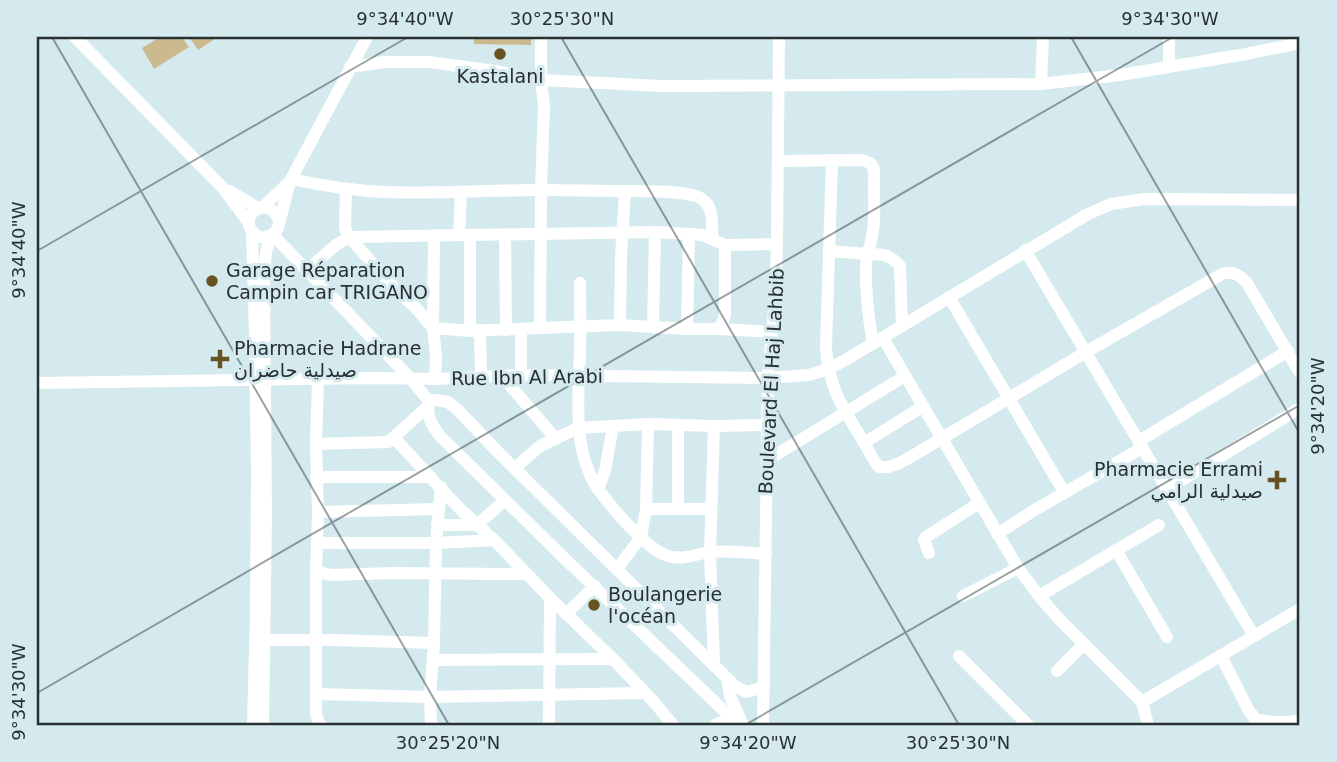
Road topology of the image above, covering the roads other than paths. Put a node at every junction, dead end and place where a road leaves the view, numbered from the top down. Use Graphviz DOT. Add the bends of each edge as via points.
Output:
graph roads {
  1 [pos="75,37"];
  2 [pos="367,37"];
  3 [pos="541,37"];
  4 [pos="779,37"];
  5 [pos="1043,37"];
  6 [pos="1169,37"];
  7 [pos="1300,43"];
  8 [pos="1169,66"];
  9 [pos="350,68"];
  10 [pos="541,80"];
  11 [pos="1041,84"];
  12 [pos="779,87"];
  13 [pos="832,160"];
  14 [pos="778,161"];
  15 [pos="291,180"];
  16 [pos="222,187"];
  17 [pos="346,189"];
  18 [pos="541,190"];
  19 [pos="625,191"];
  20 [pos="460,192"];
  21 [pos="1300,200"];
  22 [pos="260,208"];
  23 [pos="279,222"];
  24 [pos="250,227"];
  25 [pos="655,232"];
  26 [pos="623,233"];
  27 [pos="689,234"];
  28 [pos="272,235"];
  29 [pos="505,235"];
  30 [pos="541,235"];
  31 [pos="434,236"];
  32 [pos="464,236"];
  33 [pos="349,237"];
  34 [pos="712,238"];
  35 [pos="777,244"];
  36 [pos="725,245"];
  37 [pos="1026,250"];
  38 [pos="829,251"];
  39 [pos="867,254"];
  40 [pos="306,271"];
  41 [pos="580,283"];
  42 [pos="949,297"];
  43 [pos="620,325"];
  44 [pos="580,326"];
  45 [pos="902,326"];
  46 [pos="653,327"];
  47 [pos="433,328"];
  48 [pos="540,328"];
  49 [pos="719,328"];
  50 [pos="522,329"];
  51 [pos="687,329"];
  52 [pos="506,330"];
  53 [pos="475,331"];
  54 [pos="772,331"];
  55 [pos="878,341"];
  56 [pos="1288,351"];
  57 [pos="1086,352"];
  58 [pos="828,369"];
  59 [pos="1300,373"];
  60 [pos="522,375"];
  61 [pos="579,375"];
  62 [pos="502,376"];
  63 [pos="905,376"];
  64 [pos="481,377"];
  65 [pos="410,378"];
  66 [pos="768,378"];
  67 [pos="260,379"];
  68 [pos="435,379"];
  69 [pos="318,380"];
  70 [pos="37,383"];
  71 [pos="1008,397"];
  72 [pos="429,404"];
  73 [pos="922,407"];
  74 [pos="1300,408"];
  75 [pos="846,413"];
  76 [pos="648,424"];
  77 [pos="767,425"];
  78 [pos="613,426"];
  79 [pos="678,426"];
  80 [pos="713,426"];
  81 [pos="578,428"];
  82 [pos="393,438"];
  83 [pos="556,439"];
  84 [pos="941,439"];
  85 [pos="864,443"];
  86 [pos="316,444"];
  87 [pos="1141,444"];
  88 [pos="766,461"];
  89 [pos="515,468"];
  90 [pos="316,477"];
  91 [pos="430,477"];
  92 [pos="440,488"];
  93 [pos="598,489"];
  94 [pos="1166,490"];
  95 [pos="1064,492"];
  96 [pos="505,500"];
  97 [pos="979,503"];
  98 [pos="438,509"];
  99 [pos="646,509"];
  100 [pos="678,509"];
  101 [pos="711,509"];
  102 [pos="318,512"];
  103 [pos="437,524"];
  104 [pos="477,525"];
  105 [pos="1159,525"];
  106 [pos="997,534"];
  107 [pos="641,537"];
  108 [pos="494,540"];
  109 [pos="317,543"];
  110 [pos="436,543"];
  111 [pos="1116,550"];
  112 [pos="710,552"];
  113 [pos="929,553"];
  114 [pos="766,554"];
  115 [pos="1018,568"];
  116 [pos="617,569"];
  117 [pos="316,572"];
  118 [pos="436,573"];
  119 [pos="526,574"];
  120 [pos="595,586"];
  121 [pos="963,596"];
  122 [pos="1039,596"];
  123 [pos="550,598"];
  124 [pos="1300,609"];
  125 [pos="566,614"];
  126 [pos="1254,636"];
  127 [pos="1167,637"];
  128 [pos="265,640"];
  129 [pos="317,640"];
  130 [pos="434,643"];
  131 [pos="1084,644"];
  132 [pos="959,656"];
  133 [pos="1221,656"];
  134 [pos="613,659"];
  135 [pos="433,660"];
  136 [pos="550,660"];
  137 [pos="714,665"];
  138 [pos="1057,671"];
  139 [pos="727,678"];
  140 [pos="764,687"];
  141 [pos="644,693"];
  142 [pos="316,694"];
  143 [pos="550,695"];
  144 [pos="430,697"];
  145 [pos="1142,702"];
  146 [pos="1257,722"];
  147 [pos="1298,722"];
  148 [pos="738,723"];
  149 [pos="253,725"];
  150 [pos="263,725"];
  151 [pos="321,725"];
  152 [pos="431,725"];
  153 [pos="549,725"];
  154 [pos="673,725"];
  155 [pos="715,725"];
  156 [pos="763,725"];
  157 [pos="1028,725"];
  158 [pos="1148,725"];
  1 -- 16 [label="street"];
  2 -- 9 [label="street"];
  3 -- 10 [label="street"];
  4 -- 12 [label="street, Boulevard El Haj Lahbib"];
  5 -- 11 [label="street"];
  6 -- 8 [label="street"];
  7 -- 8 [label="street"];
  8 -- 11 [label="street"];
  9 -- 10 [label="street" via="429,62"];
  9 -- 15 [label="street"];
  10 -- 12 [label="street"];
  10 -- 18 [label="street"];
  11 -- 12 [label="street"];
  12 -- 14 [label="street, Boulevard El Haj Lahbib"];
  13 -- 14 [label="street"];
  13 -- 38 [label="street"];
  13 -- 39 [label="street" via="862,160 873,165 873,228"];
  14 -- 35 [label="street, Boulevard El Haj Lahbib"];
  15 -- 17 [label="street"];
  15 -- 22 [label="street"];
  15 -- 23 [label="street"];
  16 -- 22 [label="street"];
  16 -- 24 [label="street"];
  17 -- 20 [label="street"];
  17 -- 33 [label="street"];
  18 -- 19 [label="street"];
  18 -- 20 [label="street"];
  18 -- 30 [label="street"];
  19 -- 26 [label="street"];
  19 -- 34 [label="street" via="701,198 712,217"];
  20 -- 32 [label="street"];
  21 -- 37 [label="street, Rue Ibn Al Arabi" via="1124,201 1100,207"];
  22 -- 23 [label="street" via="272,209"];
  22 -- 24 [label="street" via="251,214"];
  23 -- 28 [label="street"];
  24 -- 28 [label="street" via="260,237"];
  24 -- 67 [label="street"];
  25 -- 26 [label="street"];
  25 -- 27 [label="street"];
  25 -- 46 [label="street"];
  26 -- 30 [label="street"];
  26 -- 43 [label="street"];
  27 -- 34 [label="street"];
  27 -- 51 [label="street"];
  28 -- 40 [label="street"];
  28 -- 67 [label="street" via="264,276"];
  29 -- 30 [label="street"];
  29 -- 32 [label="street"];
  29 -- 52 [label="street"];
  30 -- 48 [label="street"];
  31 -- 32 [label="street"];
  31 -- 33 [label="street"];
  31 -- 47 [label="street"];
  32 -- 53 [label="street"];
  33 -- 40 [label="street"];
  33 -- 47 [label="street"];
  34 -- 36 [label="street"];
  35 -- 36 [label="street"];
  35 -- 54 [label="street, Boulevard El Haj Lahbib"];
  36 -- 49 [label="street" via="725,315"];
  37 -- 42 [label="street, Rue Ibn Al Arabi"];
  37 -- 57 [label="street"];
  38 -- 39 [label="street"];
  38 -- 58 [label="street"];
  39 -- 45 [label="street" via="892,257 901,266"];
  39 -- 55 [label="street" via="866,287"];
  40 -- 65 [label="street"];
  41 -- 44 [label="street"];
  42 -- 45 [label="street, Rue Ibn Al Arabi"];
  42 -- 71 [label="street"];
  43 -- 44 [label="street"];
  43 -- 46 [label="street"];
  44 -- 48 [label="street"];
  44 -- 61 [label="street"];
  45 -- 55 [label="street, Rue Ibn Al Arabi"];
  46 -- 51 [label="street"];
  47 -- 53 [label="street"];
  47 -- 68 [label="street"];
  48 -- 50 [label="street"];
  49 -- 51 [label="street"];
  49 -- 54 [label="street"];
  50 -- 52 [label="street"];
  50 -- 60 [label="street"];
  52 -- 53 [label="street"];
  53 -- 64 [label="street"];
  54 -- 66 [label="street, Boulevard El Haj Lahbib"];
  55 -- 58 [label="street, Rue Ibn Al Arabi"];
  55 -- 63 [label="street"];
  56 -- 57 [label="street" via="1247,282 1239,275 1224,273"];
  56 -- 59 [label="street"];
  56 -- 87 [label="street"];
  57 -- 71 [label="street"];
  57 -- 87 [label="street"];
  58 -- 66 [label="street, Rue Ibn Al Arabi"];
  58 -- 75 [label="street"];
  60 -- 61 [label="street, Rue Ibn Al Arabi"];
  60 -- 62 [label="street, Rue Ibn Al Arabi"];
  61 -- 66 [label="street, Rue Ibn Al Arabi"];
  61 -- 81 [label="street"];
  62 -- 64 [label="street, Rue Ibn Al Arabi"];
  62 -- 83 [label="street"];
  63 -- 73 [label="street"];
  63 -- 75 [label="street"];
  64 -- 68 [label="street, Rue Ibn Al Arabi"];
  65 -- 68 [label="street, Rue Ibn Al Arabi"];
  65 -- 69 [label="street, Rue Ibn Al Arabi"];
  65 -- 72 [label="street"];
  66 -- 77 [label="street, Boulevard El Haj Lahbib"];
  67 -- 69 [label="street, Rue Ibn Al Arabi"];
  67 -- 70 [label="street, Rue Ibn Al Arabi"];
  67 -- 128 [label="street" via="267,515"];
  67 -- 149 [label="street"];
  69 -- 86 [label="street"];
  71 -- 84 [label="street"];
  71 -- 95 [label="street"];
  72 -- 82 [label="street"];
  72 -- 89 [label="street" via="435,400 453,405"];
  72 -- 96 [label="street" via="430,421 440,436"];
  73 -- 84 [label="street"];
  73 -- 85 [label="street"];
  74 -- 94 [label="street"];
  75 -- 85 [label="street"];
  75 -- 88 [label="street"];
  76 -- 78 [label="street"];
  76 -- 79 [label="street"];
  76 -- 99 [label="street"];
  77 -- 80 [label="street"];
  77 -- 88 [label="street, Boulevard El Haj Lahbib"];
  78 -- 81 [label="street"];
  78 -- 93 [label="street"];
  79 -- 80 [label="street"];
  79 -- 100 [label="street"];
  80 -- 101 [label="street"];
  81 -- 83 [label="street"];
  81 -- 93 [label="street" via="585,461"];
  82 -- 86 [label="street" via="388,442"];
  82 -- 91 [label="street"];
  83 -- 89 [label="street"];
  84 -- 85 [label="street" via="887,468 877,466"];
  84 -- 97 [label="street"];
  86 -- 90 [label="street"];
  87 -- 94 [label="street"];
  87 -- 95 [label="street"];
  88 -- 114 [label="street, Boulevard El Haj Lahbib"];
  89 -- 116 [label="street"];
  90 -- 91 [label="street"];
  90 -- 102 [label="street"];
  91 -- 92 [label="street"];
  92 -- 98 [label="street"];
  92 -- 104 [label="street"];
  93 -- 107 [label="street"];
  94 -- 126 [label="street"];
  95 -- 106 [label="street"];
  96 -- 104 [label="street"];
  96 -- 120 [label="street"];
  97 -- 106 [label="street"];
  97 -- 113 [label="street" via="926,537"];
  98 -- 102 [label="street"];
  98 -- 103 [label="street"];
  99 -- 100 [label="street"];
  99 -- 107 [label="street"];
  100 -- 101 [label="street"];
  101 -- 112 [label="street"];
  102 -- 109 [label="street"];
  103 -- 104 [label="street"];
  103 -- 110 [label="street"];
  104 -- 108 [label="street"];
  105 -- 111 [label="street"];
  106 -- 115 [label="street"];
  107 -- 112 [label="street" via="667,556"];
  107 -- 116 [label="street"];
  108 -- 110 [label="street"];
  108 -- 119 [label="street"];
  109 -- 110 [label="street"];
  109 -- 117 [label="street"];
  110 -- 118 [label="street"];
  111 -- 122 [label="street"];
  111 -- 127 [label="street"];
  112 -- 114 [label="street"];
  112 -- 137 [label="street"];
  114 -- 140 [label="street, Boulevard El Haj Lahbib"];
  115 -- 121 [label="street"];
  115 -- 122 [label="street"];
  116 -- 137 [label="street"];
  117 -- 118 [label="street"];
  117 -- 129 [label="street"];
  118 -- 119 [label="street"];
  118 -- 130 [label="street"];
  119 -- 123 [label="street"];
  120 -- 125 [label="street"];
  120 -- 148 [label="street"];
  122 -- 131 [label="street"];
  123 -- 125 [label="street"];
  123 -- 136 [label="street"];
  124 -- 126 [label="street"];
  125 -- 134 [label="street"];
  126 -- 133 [label="street"];
  128 -- 129 [label="street"];
  128 -- 150 [label="street"];
  129 -- 130 [label="street"];
  129 -- 142 [label="street"];
  130 -- 135 [label="street"];
  131 -- 138 [label="street"];
  131 -- 145 [label="street"];
  132 -- 157 [label="street"];
  133 -- 145 [label="street"];
  133 -- 146 [label="street"];
  134 -- 136 [label="street"];
  134 -- 141 [label="street"];
  135 -- 136 [label="street"];
  135 -- 144 [label="street"];
  136 -- 143 [label="street"];
  137 -- 139 [label="street"];
  139 -- 140 [label="street" via="744,692"];
  139 -- 148 [label="street"];
  140 -- 156 [label="street, Boulevard El Haj Lahbib"];
  141 -- 143 [label="street"];
  141 -- 154 [label="street"];
  142 -- 144 [label="street"];
  142 -- 151 [label="street"];
  143 -- 144 [label="street"];
  143 -- 153 [label="street"];
  144 -- 152 [label="street"];
  145 -- 158 [label="street"];
  146 -- 147 [label="street"];
  148 -- 155 [label="street"];
}
